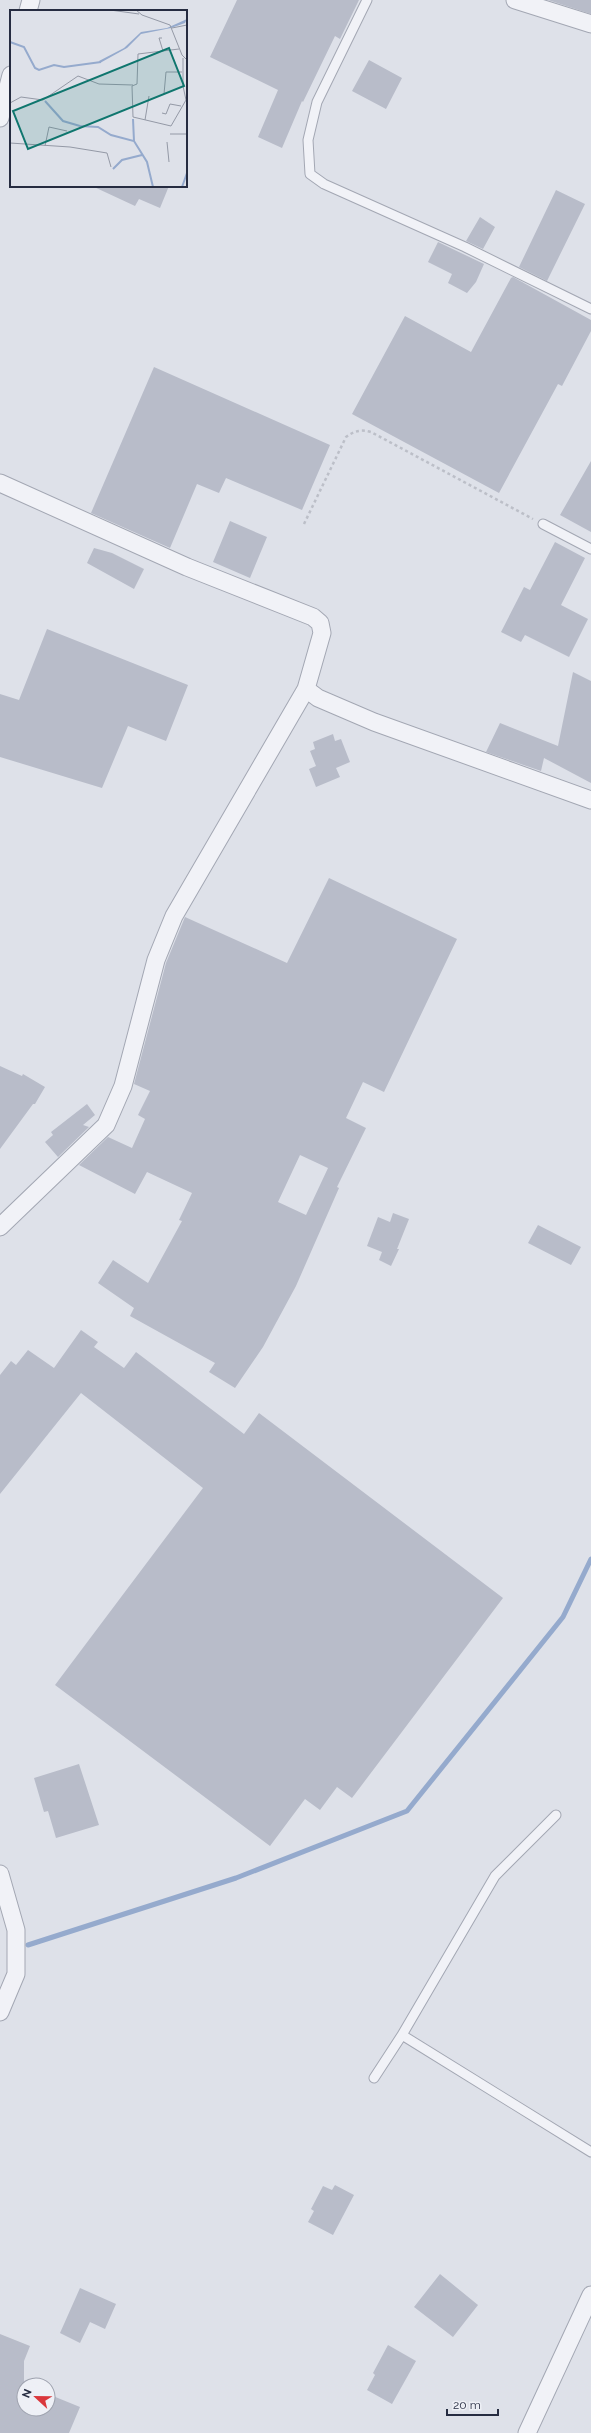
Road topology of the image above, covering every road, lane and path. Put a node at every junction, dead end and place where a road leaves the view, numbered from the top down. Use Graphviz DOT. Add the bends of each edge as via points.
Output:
graph roads {
  1 [pos="30,0"];
  2 [pos="367,0"];
  3 [pos="515,0"];
  4 [pos="28,10"];
  5 [pos="591,24"];
  6 [pos="6,84"];
  7 [pos="0,118"];
  8 [pos="591,310"];
  9 [pos="0,483"];
  10 [pos="304,524"];
  11 [pos="543,524"];
  12 [pos="591,549"];
  13 [pos="306,689"];
  14 [pos="591,800"];
  15 [pos="0,1227"];
  16 [pos="556,1816"];
  17 [pos="0,1874"];
  18 [pos="0,2012"];
  19 [pos="402,2035"];
  20 [pos="374,2078"];
  21 [pos="591,2152"];
  22 [pos="591,2295"];
  23 [pos="527,2433"];
  1 -- 4 [label="street"];
  2 -- 8 [label="lane" via="317,102 308,140 310,174 324,184 465,247"];
  3 -- 5 [label="street"];
  6 -- 7 [label="street"];
  9 -- 13 [label="street" via="187,567 313,617 320,623 322,633"];
  10 -- 11 [label="path" via="346,437 364,430"];
  11 -- 12 [label="lane"];
  13 -- 14 [label="street" via="318,698 374,722"];
  13 -- 15 [label="street" via="174,916 156,960 124,1086 106,1125"];
  16 -- 19 [label="lane" via="495,1876"];
  17 -- 18 [label="street" via="16,1930 16,1974"];
  19 -- 20 [label="lane"];
  19 -- 21 [label="lane"];
  22 -- 23 [label="street"];
}
